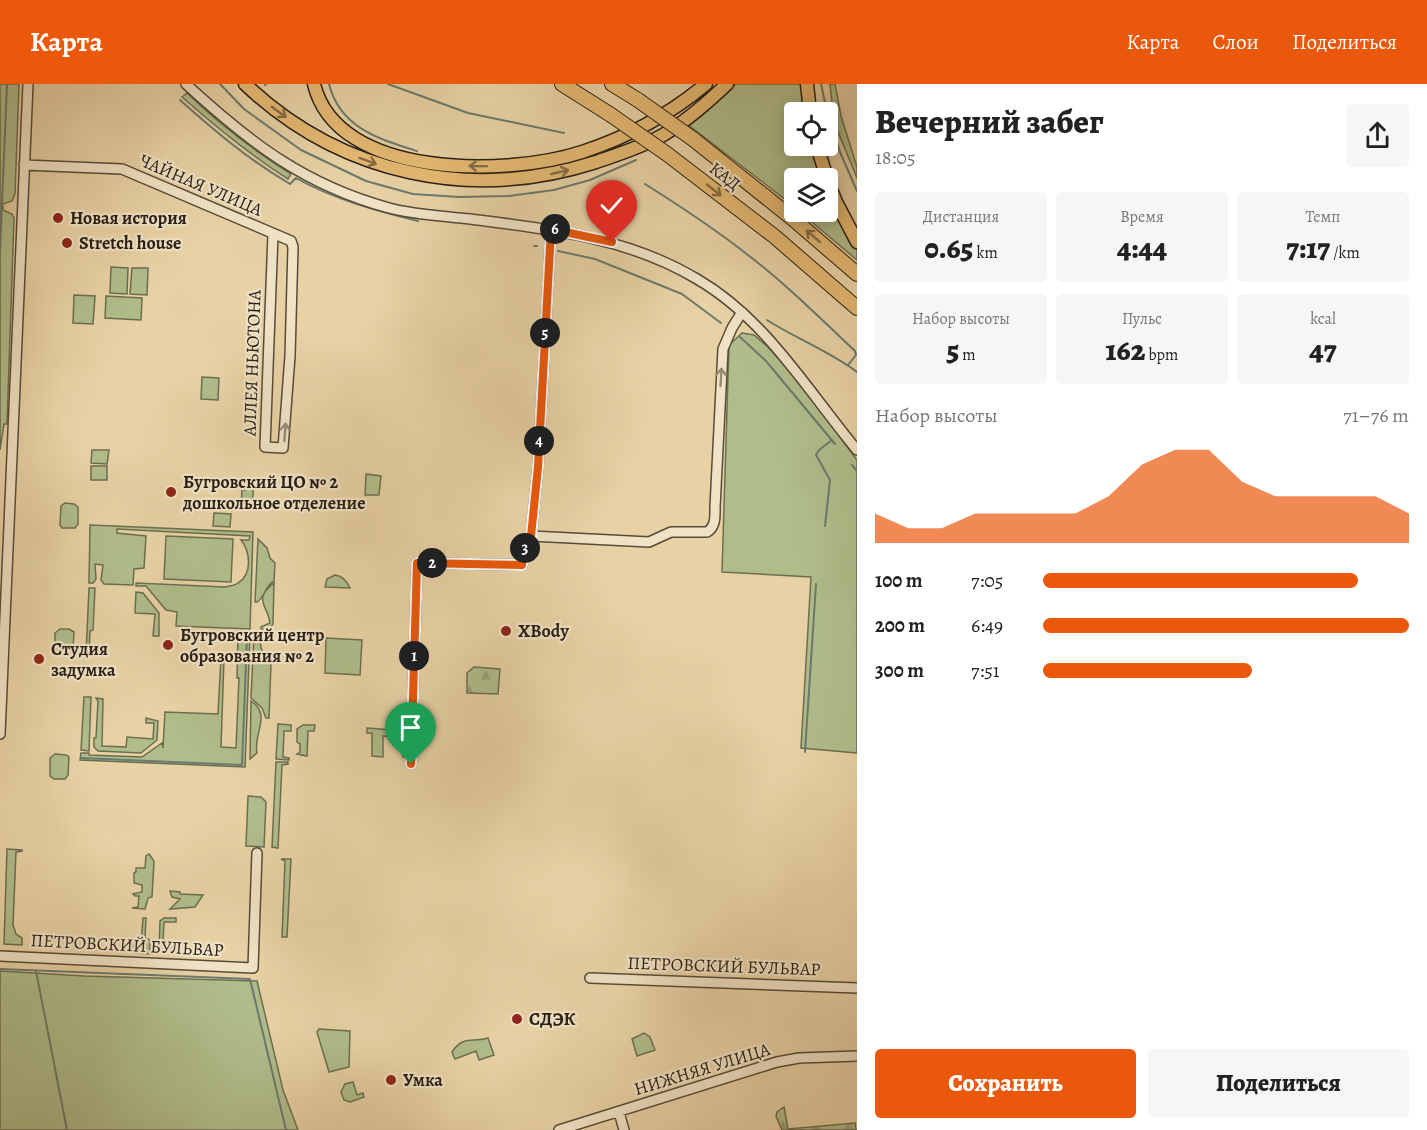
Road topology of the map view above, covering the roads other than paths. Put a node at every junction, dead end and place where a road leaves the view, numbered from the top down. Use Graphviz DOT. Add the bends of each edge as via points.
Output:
graph roads {
  1 [pos="28,84"];
  2 [pos="186,84"];
  3 [pos="245,84"];
  4 [pos="314,84"];
  5 [pos="562,84"];
  6 [pos="612,84"];
  7 [pos="706,84"];
  8 [pos="727,84"];
  9 [pos="807,84"];
  10 [pos="809,102"];
  11 [pos="24,165"];
  12 [pos="838,206"];
  13 [pos="551,229"];
  14 [pos="273,234"];
  15 [pos="291,241"];
  16 [pos="857,242"];
  17 [pos="857,274"];
  18 [pos="857,308"];
  19 [pos="742,312"];
  20 [pos="857,450"];
  21 [pos="531,536"];
  22 [pos="0,734"];
  23 [pos="411,764"];
  24 [pos="257,853"];
  25 [pos="0,956"];
  26 [pos="590,978"];
  27 [pos="857,988"];
  28 [pos="857,1056"];
  29 [pos="619,1112"];
  30 [pos="560,1130"];
  31 [pos="624,1130"];
  1 -- 11 [label="street"];
  2 -- 13 [label="street" via="256,145 289,166 354,196 390,208"];
  3 -- 8 [label="main road, one-way" via="315,136 364,160 411,174 484,181 559,173 636,149 698,111"];
  7 -- 4 [label="main road, one-way" via="668,113 615,140 557,159 484,167 413,160 369,146 329,116"];
  5 -- 18 [label="highway, КАД, one-way, bridge" via="667,154 774,236"];
  17 -- 6 [label="highway, КАД, one-way, bridge" via="693,139"];
  9 -- 10 [label="main road"];
  11 -- 14 [label="street, ЧАЙНАЯ УЛИЦА" via="122,169"];
  11 -- 22 [label="street"];
  12 -- 16 [label="main road"];
  13 -- 19 [label="street" via="612,242 650,256 699,280"];
  13 -- 21 [label="street"];
  14 -- 15 [label="street, ЧАЙНАЯ УЛИЦА"];
  14 -- 15 [label="street, АЛЛЕЯ НЬЮТОНА, one-way" via="265,447 283,448 290,356"];
  19 -- 20 [label="street" via="782,354"];
  21 -- 19 [label="street, one-way" via="649,542 671,532 711,530 723,349"];
  21 -- 23 [label="street" via="522,565 417,563"];
  24 -- 25 [label="street, ПЕТРОВСКИЙ БУЛЬВАР" via="253,968"];
  26 -- 27 [label="street, ПЕТРОВСКИЙ БУЛЬВАР"];
  28 -- 29 [label="street, НИЖНЯЯ УЛИЦА" via="777,1062"];
  29 -- 30 [label="street, НИЖНЯЯ УЛИЦА"];
  29 -- 31 [label="street"];
}
